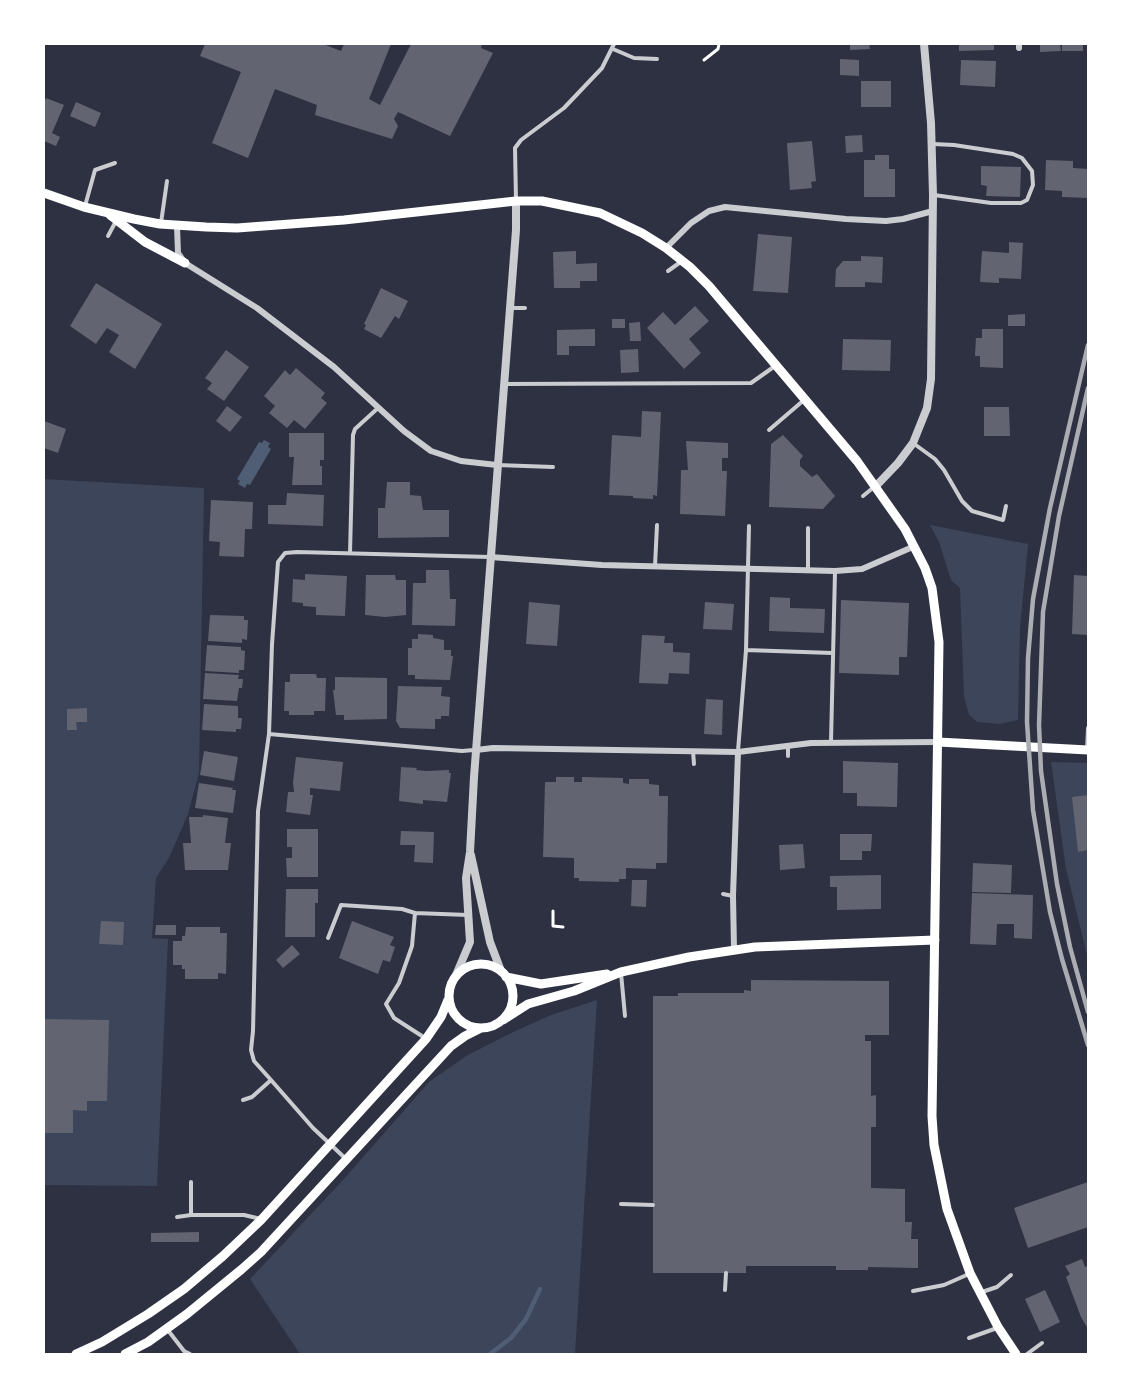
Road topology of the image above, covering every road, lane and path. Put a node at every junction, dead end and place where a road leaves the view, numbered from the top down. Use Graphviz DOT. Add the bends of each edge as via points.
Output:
graph roads {
  1 [pos="614,44"];
  2 [pos="718,44"];
  3 [pos="924,44"];
  4 [pos="613,49"];
  5 [pos="657,59"];
  6 [pos="704,60"];
  7 [pos="932,144"];
  8 [pos="115,164"];
  9 [pos="167,181"];
  10 [pos="44,193"];
  11 [pos="933,195"];
  12 [pos="516,201"];
  13 [pos="84,207"];
  14 [pos="933,211"];
  15 [pos="112,217"];
  16 [pos="160,224"];
  17 [pos="177,226"];
  18 [pos="108,236"];
  19 [pos="666,248"];
  20 [pos="682,261"];
  21 [pos="185,263"];
  22 [pos="668,271"];
  23 [pos="510,308"];
  24 [pos="525,308"];
  25 [pos="775,366"];
  26 [pos="503,384"];
  27 [pos="804,400"];
  28 [pos="378,408"];
  29 [pos="769,430"];
  30 [pos="913,443"];
  31 [pos="497,465"];
  32 [pos="553,467"];
  33 [pos="876,486"];
  34 [pos="863,496"];
  35 [pos="1006,506"];
  36 [pos="657,525"];
  37 [pos="749,526"];
  38 [pos="808,528"];
  39 [pos="915,546"];
  40 [pos="350,553"];
  41 [pos="490,557"];
  42 [pos="655,566"];
  43 [pos="748,569"];
  44 [pos="808,571"];
  45 [pos="835,571"];
  46 [pos="746,650"];
  47 [pos="832,652"];
  48 [pos="1088,728"];
  49 [pos="269,734"];
  50 [pos="831,742"];
  51 [pos="938,742"];
  52 [pos="788,745"];
  53 [pos="476,750"];
  54 [pos="1088,750"];
  55 [pos="693,751"];
  56 [pos="738,752"];
  57 [pos="788,756"];
  58 [pos="694,764"];
  59 [pos="470,852"];
  60 [pos="723,894"];
  61 [pos="733,896"];
  62 [pos="553,911"];
  63 [pos="415,913"];
  64 [pos="469,915"];
  65 [pos="563,927"];
  66 [pos="328,938"];
  67 [pos="935,940"];
  68 [pos="734,949"];
  69 [pos="621,972"];
  70 [pos="504,974"];
  71 [pos="456,975"];
  72 [pos="448,1000"];
  73 [pos="625,1016"];
  74 [pos="503,1020"];
  75 [pos="481,1028"];
  76 [pos="426,1039"];
  77 [pos="271,1080"];
  78 [pos="243,1100"];
  79 [pos="330,1143"];
  80 [pos="347,1159"];
  81 [pos="191,1182"];
  82 [pos="621,1204"];
  83 [pos="653,1204"];
  84 [pos="191,1215"];
  85 [pos="177,1217"];
  86 [pos="261,1220"];
  87 [pos="726,1273"];
  88 [pos="970,1273"];
  89 [pos="1011,1275"];
  90 [pos="725,1290"];
  91 [pos="913,1291"];
  92 [pos="979,1293"];
  93 [pos="998,1327"];
  94 [pos="167,1328"];
  95 [pos="969,1338"];
  96 [pos="1042,1343"];
  97 [pos="75,1354"];
  98 [pos="125,1354"];
  99 [pos="190,1354"];
  100 [pos="1016,1354"];
  101 [pos="1028,1354"];
  1 -- 4 [label="lane"];
  2 -- 6 [label="path" via="718,49"];
  3 -- 7 [label="street"];
  4 -- 5 [label="lane" via="634,58"];
  4 -- 12 [label="lane" via="602,68 564,108 515,148"];
  7 -- 11 [label="street"];
  7 -- 11 [label="lane" via="1014,154 1028,164 1033,185 1021,204"];
  8 -- 13 [label="lane" via="95,170"];
  9 -- 16 [label="lane"];
  10 -- 13 [label="main road"];
  11 -- 14 [label="street"];
  12 -- 17 [label="main road" via="237,228"];
  12 -- 19 [label="main road" via="542,201 600,213"];
  12 -- 23 [label="street"];
  13 -- 15 [label="main road"];
  14 -- 19 [label="street" via="886,220 724,207 691,223"];
  14 -- 30 [label="street" via="931,379 927,408"];
  15 -- 16 [label="main road"];
  15 -- 18 [label="lane"];
  15 -- 21 [label="main road" via="145,242"];
  16 -- 17 [label="main road"];
  17 -- 21 [label="street" via="178,252"];
  19 -- 20 [label="main road"];
  20 -- 22 [label="lane"];
  20 -- 25 [label="main road" via="709,286"];
  21 -- 28 [label="street" via="256,308 334,367"];
  23 -- 24 [label="lane"];
  23 -- 26 [label="street"];
  25 -- 26 [label="lane" via="751,383"];
  25 -- 27 [label="main road"];
  26 -- 31 [label="street"];
  27 -- 29 [label="lane"];
  27 -- 33 [label="main road"];
  28 -- 31 [label="street" via="431,451 461,461"];
  28 -- 40 [label="lane" via="353,435"];
  30 -- 33 [label="street"];
  30 -- 35 [label="lane" via="935,459 972,511 1003,520"];
  31 -- 32 [label="lane"];
  31 -- 41 [label="street"];
  33 -- 34 [label="lane"];
  33 -- 39 [label="main road"];
  36 -- 42 [label="lane"];
  37 -- 43 [label="lane"];
  38 -- 44 [label="lane"];
  39 -- 45 [label="street" via="862,569"];
  39 -- 51 [label="main road" via="932,588 936,610"];
  40 -- 41 [label="lane"];
  40 -- 49 [label="lane" via="297,552 285,554 278,562"];
  41 -- 42 [label="street"];
  41 -- 53 [label="street"];
  42 -- 43 [label="street"];
  43 -- 44 [label="street"];
  43 -- 46 [label="lane"];
  44 -- 45 [label="street"];
  45 -- 47 [label="lane"];
  46 -- 47 [label="lane"];
  46 -- 56 [label="lane"];
  47 -- 50 [label="lane"];
  48 -- 54 [label="lane"];
  49 -- 53 [label="lane"];
  49 -- 77 [label="lane" via="258,811 251,1050 254,1061"];
  50 -- 51 [label="street"];
  50 -- 52 [label="street"];
  51 -- 54 [label="main road"];
  51 -- 67 [label="main road"];
  52 -- 56 [label="street"];
  52 -- 57 [label="lane"];
  53 -- 55 [label="street"];
  53 -- 59 [label="street"];
  55 -- 56 [label="street"];
  55 -- 58 [label="lane"];
  56 -- 61 [label="street"];
  59 -- 64 [label="street" via="466,878"];
  59 -- 70 [label="street" via="486,927"];
  60 -- 61 [label="lane"];
  61 -- 68 [label="street"];
  62 -- 65 [label="path" via="553,926"];
  63 -- 64 [label="lane"];
  63 -- 66 [label="lane" via="341,905"];
  63 -- 76 [label="lane" via="412,946 386,1004 394,1018"];
  64 -- 71 [label="street" via="470,942"];
  67 -- 68 [label="main road"];
  67 -- 88 [label="main road" via="934,1145 947,1209"];
  68 -- 69 [label="main road"];
  69 -- 70 [label="main road" via="541,984"];
  69 -- 73 [label="lane"];
  69 -- 74 [label="main road" via="528,1004"];
  70 -- 71 [label="main road" via="483,964"];
  70 -- 74 [label="main road" via="513,994"];
  71 -- 72 [label="main road"];
  72 -- 75 [label="main road" via="456,1017"];
  72 -- 76 [label="main road"];
  74 -- 75 [label="main road"];
  75 -- 80 [label="main road" via="451,1046"];
  76 -- 79 [label="main road"];
  77 -- 78 [label="lane"];
  77 -- 79 [label="lane"];
  79 -- 80 [label="lane"];
  79 -- 86 [label="main road"];
  80 -- 94 [label="main road" via="242,1269"];
  81 -- 84 [label="lane"];
  82 -- 83 [label="lane"];
  84 -- 85 [label="lane"];
  84 -- 86 [label="lane" via="244,1215"];
  86 -- 97 [label="main road" via="184,1289 102,1342"];
  87 -- 90 [label="lane"];
  88 -- 91 [label="lane" via="944,1285"];
  88 -- 92 [label="main road"];
  89 -- 92 [label="lane" via="997,1287"];
  92 -- 93 [label="main road"];
  93 -- 95 [label="lane"];
  93 -- 100 [label="main road"];
  94 -- 98 [label="main road"];
  94 -- 99 [label="lane"];
  96 -- 101 [label="lane"];
}
